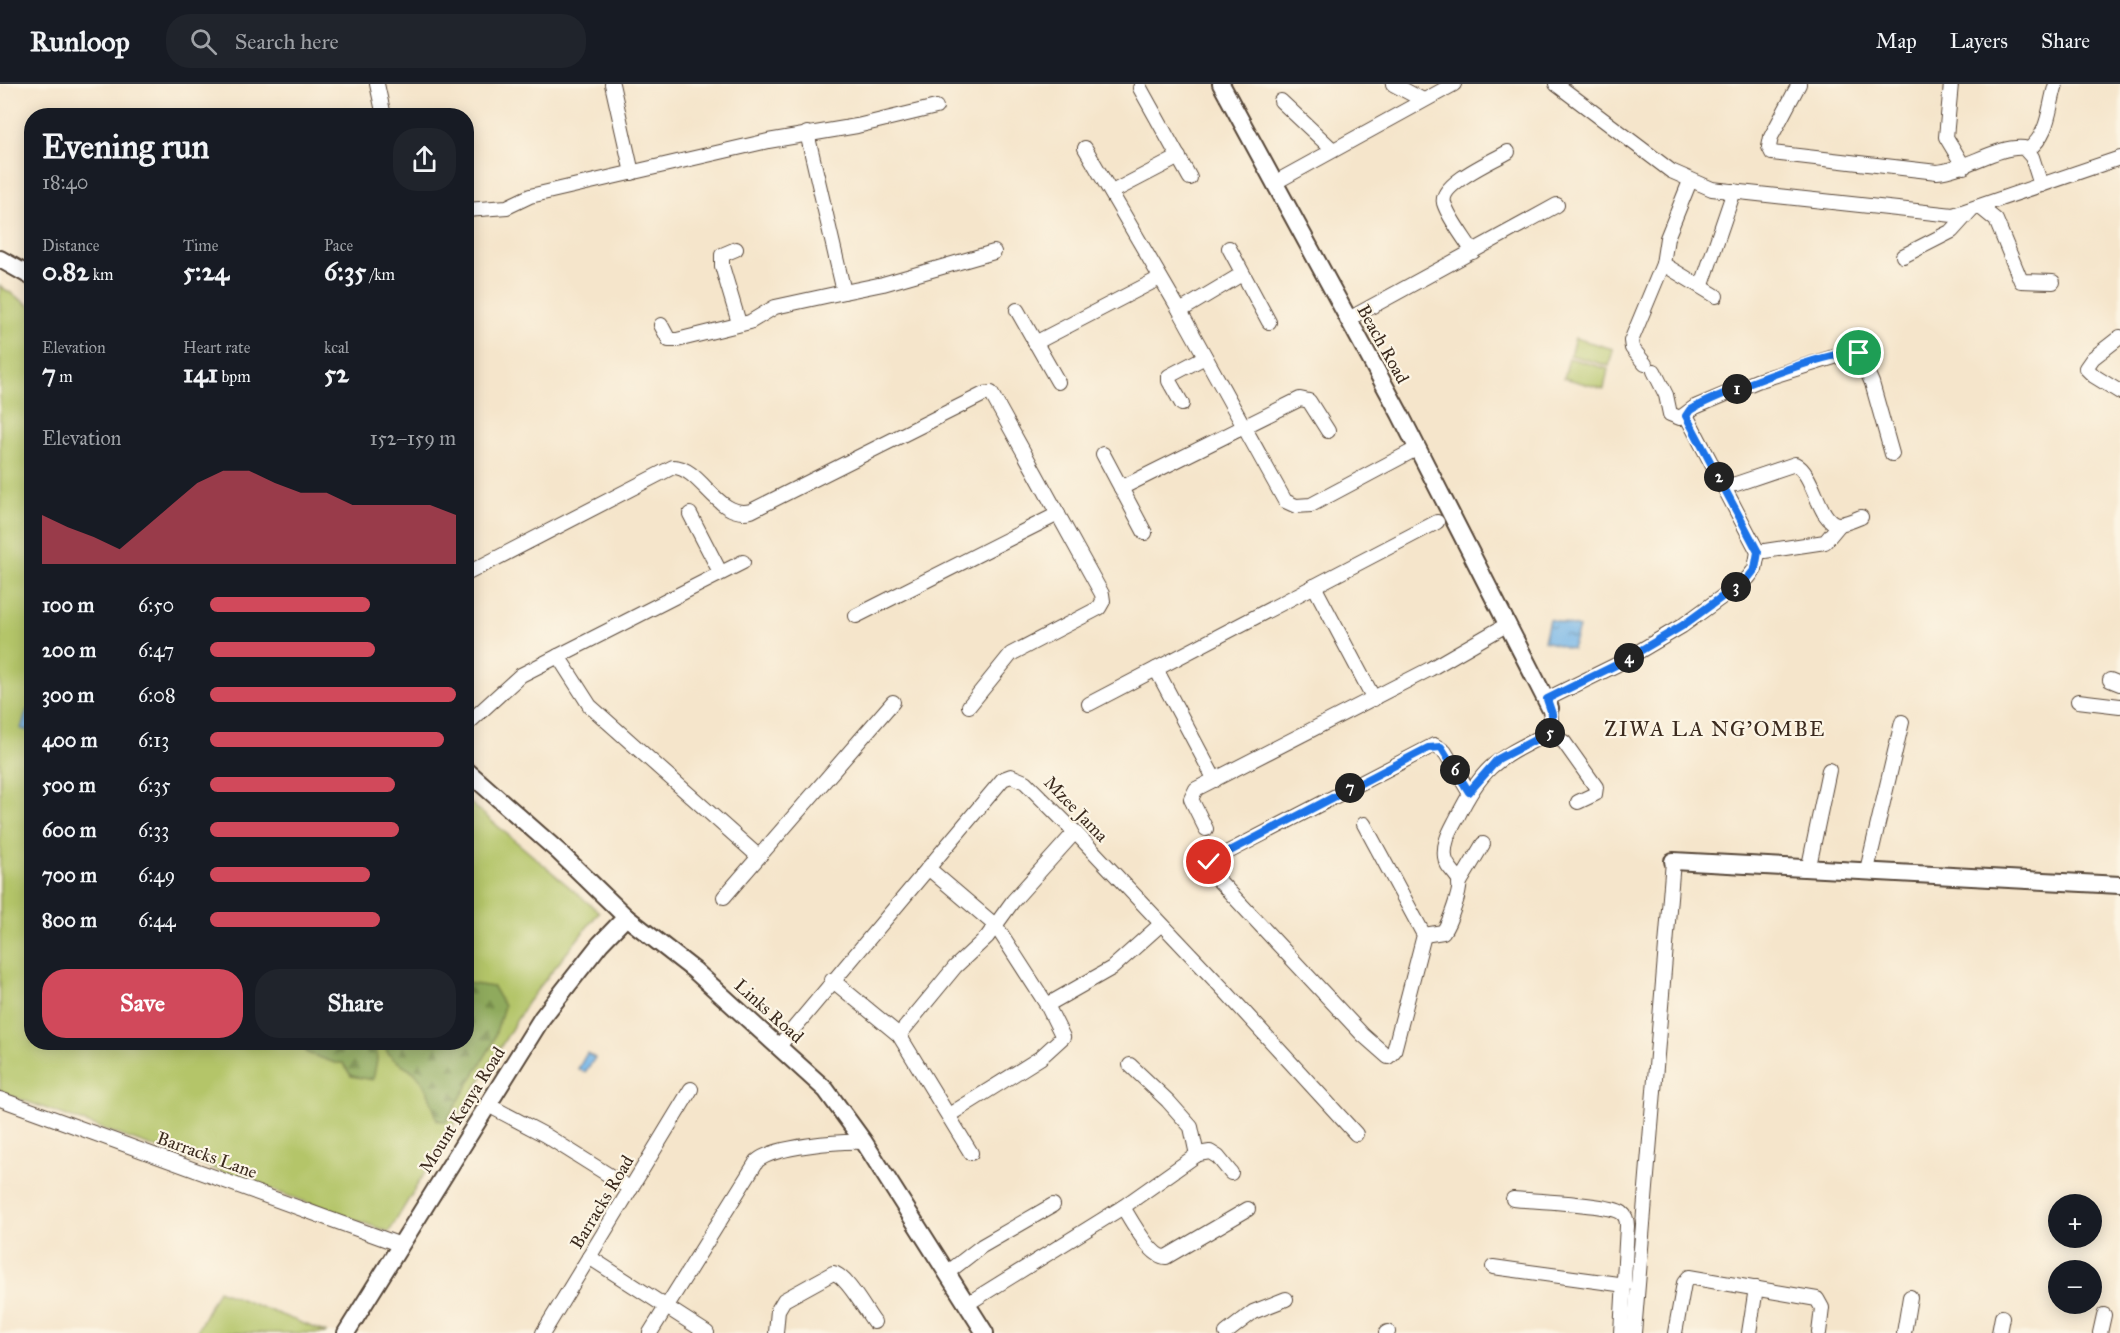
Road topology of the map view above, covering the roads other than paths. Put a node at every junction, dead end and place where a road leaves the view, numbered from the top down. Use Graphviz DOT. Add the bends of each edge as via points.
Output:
graph roads {
  1 [pos="377,84"];
  2 [pos="612,84"];
  3 [pos="1221,84"];
  4 [pos="1393,84"];
  5 [pos="1455,84"];
  6 [pos="1556,84"];
  7 [pos="1799,84"];
  8 [pos="1951,84"];
  9 [pos="2056,84"];
  10 [pos="1140,88"];
  11 [pos="1423,100"];
  12 [pos="1281,101"];
  13 [pos="936,107"];
  14 [pos="382,108"];
  15 [pos="807,133"];
  16 [pos="1085,148"];
  17 [pos="1333,150"];
  18 [pos="2028,150"];
  19 [pos="1508,152"];
  20 [pos="1179,157"];
  21 [pos="2120,158"];
  22 [pos="1964,167"];
  23 [pos="632,173"];
  24 [pos="1190,178"];
  25 [pos="1690,181"];
  26 [pos="1274,183"];
  27 [pos="2041,185"];
  28 [pos="1734,191"];
  29 [pos="1112,192"];
  30 [pos="1557,205"];
  31 [pos="1976,208"];
  32 [pos="474,209"];
  33 [pos="736,249"];
  34 [pos="1229,249"];
  35 [pos="0,250"];
  36 [pos="994,252"];
  37 [pos="1473,252"];
  38 [pos="1903,256"];
  39 [pos="0,259"];
  40 [pos="24,263"];
  41 [pos="1663,264"];
  42 [pos="24,272"];
  43 [pos="1242,274"];
  44 [pos="1160,278"];
  45 [pos="2053,282"];
  46 [pos="1702,285"];
  47 [pos="844,292"];
  48 [pos="1716,296"];
  49 [pos="1017,310"];
  50 [pos="1180,311"];
  51 [pos="1347,320"];
  52 [pos="1269,322"];
  53 [pos="739,323"];
  54 [pos="661,325"];
  55 [pos="2120,337"];
  56 [pos="1035,343"];
  57 [pos="1205,357"];
  58 [pos="1058,382"];
  59 [pos="2120,392"];
  60 [pos="1182,404"];
  61 [pos="1686,416"];
  62 [pos="1244,427"];
  63 [pos="1328,431"];
  64 [pos="1418,448"];
  65 [pos="1103,454"];
  66 [pos="1892,454"];
  67 [pos="1723,484"];
  68 [pos="1121,488"];
  69 [pos="690,514"];
  70 [pos="1058,514"];
  71 [pos="1861,517"];
  72 [pos="1437,522"];
  73 [pos="1840,524"];
  74 [pos="1145,533"];
  75 [pos="1758,552"];
  76 [pos="742,562"];
  77 [pos="474,570"];
  78 [pos="720,572"];
  79 [pos="1314,586"];
  80 [pos="856,616"];
  81 [pos="1508,624"];
  82 [pos="558,656"];
  83 [pos="1156,669"];
  84 [pos="1374,699"];
  85 [pos="2078,700"];
  86 [pos="893,702"];
  87 [pos="1549,703"];
  88 [pos="1089,704"];
  89 [pos="969,706"];
  90 [pos="2120,706"];
  91 [pos="474,718"];
  92 [pos="1902,722"];
  93 [pos="1552,731"];
  94 [pos="1829,770"];
  95 [pos="474,777"];
  96 [pos="1215,780"];
  97 [pos="1469,792"];
  98 [pos="1578,802"];
  99 [pos="1364,824"];
  100 [pos="1206,829"];
  101 [pos="1075,832"];
  102 [pos="1483,844"];
  103 [pos="758,856"];
  104 [pos="1673,861"];
  105 [pos="1809,866"];
  106 [pos="928,868"];
  107 [pos="1867,870"];
  108 [pos="1460,884"];
  109 [pos="2120,885"];
  110 [pos="724,897"];
  111 [pos="626,917"];
  112 [pos="1160,925"];
  113 [pos="996,926"];
  114 [pos="1424,935"];
  115 [pos="832,980"];
  116 [pos="1047,1005"];
  117 [pos="899,1035"];
  118 [pos="778,1046"];
  119 [pos="1130,1065"];
  120 [pos="691,1089"];
  121 [pos="0,1099"];
  122 [pos="488,1105"];
  123 [pos="949,1115"];
  124 [pos="1356,1134"];
  125 [pos="864,1142"];
  126 [pos="971,1154"];
  127 [pos="1197,1155"];
  128 [pos="1231,1173"];
  129 [pos="631,1189"];
  130 [pos="1513,1199"];
  131 [pos="1053,1205"];
  132 [pos="1123,1207"];
  133 [pos="1248,1209"];
  134 [pos="401,1245"];
  135 [pos="590,1257"];
  136 [pos="1493,1267"];
  137 [pos="947,1274"];
  138 [pos="1624,1285"];
  139 [pos="1756,1288"];
  140 [pos="1910,1297"];
  141 [pos="1286,1299"];
  142 [pos="967,1304"];
  143 [pos="668,1306"];
  144 [pos="2104,1314"];
  145 [pos="2002,1317"];
  146 [pos="874,1322"];
  147 [pos="346,1333"];
  148 [pos="543,1333"];
  149 [pos="650,1333"];
  150 [pos="707,1333"];
  151 [pos="776,1333"];
  152 [pos="985,1333"];
  153 [pos="1226,1333"];
  154 [pos="1621,1333"];
  155 [pos="1634,1333"];
  156 [pos="1675,1333"];
  157 [pos="1749,1333"];
  158 [pos="1819,1333"];
  159 [pos="1904,1333"];
  160 [pos="1999,1333"];
  161 [pos="2100,1333"];
  1 -- 14 [label="street"];
  2 -- 23 [label="street"];
  3 -- 26 [label="main road, Beach Road"];
  4 -- 11 [label="street"];
  5 -- 11 [label="street"];
  6 -- 25 [label="street" via="1635,146"];
  7 -- 22 [label="street" via="1771,137 1772,153 1937,172"];
  8 -- 22 [label="street" via="1946,138"];
  9 -- 18 [label="street" via="2046,128"];
  10 -- 20 [label="street"];
  11 -- 17 [label="street"];
  12 -- 17 [label="street"];
  13 -- 15 [label="street" via="857,126"];
  15 -- 23 [label="street"];
  15 -- 47 [label="street"];
  16 -- 29 [label="street"];
  17 -- 26 [label="street"];
  18 -- 22 [label="street" via="2018,147"];
  18 -- 27 [label="street"];
  19 -- 37 [label="street" via="1454,183 1445,194 1444,203"];
  20 -- 24 [label="street"];
  20 -- 29 [label="street"];
  21 -- 27 [label="street"];
  23 -- 32 [label="street" via="530,196 507,207"];
  25 -- 28 [label="street"];
  25 -- 41 [label="street" via="1667,238"];
  26 -- 51 [label="main road, Beach Road"];
  27 -- 31 [label="street"];
  28 -- 31 [label="street" via="1953,215"];
  28 -- 46 [label="street"];
  29 -- 44 [label="street"];
  30 -- 37 [label="street"];
  31 -- 38 [label="street" via="1952,231"];
  31 -- 45 [label="street" via="1996,220 2021,281"];
  33 -- 53 [label="street" via="722,255 722,266"];
  34 -- 43 [label="street"];
  35 -- 40 [label="main road"];
  36 -- 47 [label="street" via="883,285"];
  37 -- 51 [label="street"];
  39 -- 42 [label="main road"];
  41 -- 46 [label="street"];
  41 -- 61 [label="street" via="1631,341 1632,348 1650,367 1666,395 1670,414 1676,418"];
  43 -- 50 [label="street"];
  43 -- 52 [label="street"];
  44 -- 50 [label="street"];
  44 -- 56 [label="street"];
  46 -- 48 [label="street"];
  47 -- 53 [label="street" via="775,307 750,322"];
  49 -- 56 [label="street"];
  50 -- 57 [label="street"];
  51 -- 64 [label="main road, Beach Road"];
  53 -- 54 [label="street" via="669,340"];
  55 -- 59 [label="street" via="2086,368"];
  56 -- 58 [label="street"];
  57 -- 60 [label="street" via="1169,376"];
  57 -- 62 [label="street"];
  61 -- 66 [label="street" via="1703,403 1757,381 1857,352 1863,357 1872,383"];
  61 -- 67 [label="street"];
  62 -- 63 [label="street" via="1304,399"];
  62 -- 64 [label="street" via="1282,498 1296,506 1311,505 1328,497"];
  62 -- 68 [label="street"];
  64 -- 81 [label="main road, Beach Road"];
  65 -- 68 [label="street"];
  67 -- 73 [label="street" via="1736,484 1795,464 1805,473 1826,515"];
  67 -- 75 [label="street"];
  68 -- 74 [label="street"];
  69 -- 78 [label="street"];
  70 -- 77 [label="street" via="993,396 987,393 751,511 732,509 686,472 673,467"];
  70 -- 80 [label="street"];
  70 -- 89 [label="street" via="1102,594 1102,605 1017,649"];
  71 -- 73 [label="street"];
  72 -- 79 [label="street"];
  73 -- 75 [label="street" via="1825,542"];
  75 -- 87 [label="street" via="1755,569 1748,578 1682,626"];
  76 -- 78 [label="street"];
  78 -- 82 [label="street"];
  79 -- 83 [label="street"];
  79 -- 84 [label="street"];
  81 -- 84 [label="street"];
  81 -- 87 [label="main road, Beach Road"];
  82 -- 91 [label="street" via="512,682"];
  82 -- 103 [label="street" via="590,706"];
  83 -- 88 [label="street"];
  83 -- 96 [label="street"];
  84 -- 96 [label="street"];
  85 -- 90 [label="street"];
  86 -- 103 [label="street"];
  87 -- 93 [label="street"];
  92 -- 107 [label="street"];
  93 -- 97 [label="street" via="1498,759"];
  93 -- 98 [label="street" via="1596,787 1595,794"];
  94 -- 105 [label="street"];
  95 -- 111 [label="main road, Links Road"];
  96 -- 100 [label="street" via="1196,789 1191,797"];
  97 -- 108 [label="street" via="1448,834 1445,850 1447,864"];
  97 -- 114 [label="street" via="1441,747 1434,745 1207,863 1232,896 1386,1056 1394,1051"];
  99 -- 114 [label="street"];
  101 -- 106 [label="street, Mzee Jama" via="1025,782 1007,776"];
  101 -- 112 [label="street, Mzee Jama"];
  101 -- 113 [label="street"];
  102 -- 108 [label="street"];
  103 -- 110 [label="street"];
  104 -- 105 [label="main road"];
  104 -- 155 [label="street"];
  105 -- 107 [label="main road"];
  106 -- 113 [label="street"];
  106 -- 115 [label="street, Mzee Jama"];
  107 -- 109 [label="main road"];
  108 -- 114 [label="street" via="1446,928 1440,934"];
  111 -- 118 [label="main road, Links Road" via="694,970"];
  111 -- 122 [label="main road, Mount Kenya Road" via="542,1018"];
  112 -- 116 [label="street" via="1112,968"];
  112 -- 124 [label="street, Mzee Jama"];
  113 -- 116 [label="street"];
  113 -- 117 [label="street"];
  115 -- 117 [label="street"];
  115 -- 118 [label="street, Mzee Jama"];
  116 -- 123 [label="street" via="1062,1031 1060,1042"];
  117 -- 123 [label="street"];
  118 -- 125 [label="main road, Links Road" via="826,1090"];
  119 -- 127 [label="street" via="1191,1127"];
  120 -- 129 [label="street, Barracks Road"];
  121 -- 134 [label="street, Barracks Lane"];
  122 -- 129 [label="street" via="545,1135"];
  122 -- 134 [label="main road, Mount Kenya Road"];
  123 -- 126 [label="street"];
  125 -- 137 [label="main road, Links Road"];
  125 -- 143 [label="street" via="763,1156"];
  127 -- 128 [label="street" via="1210,1152"];
  127 -- 132 [label="street"];
  129 -- 135 [label="street, Barracks Road"];
  130 -- 138 [label="street" via="1622,1212 1627,1221"];
  131 -- 137 [label="street" via="982,1246"];
  132 -- 133 [label="street" via="1153,1252 1161,1257"];
  132 -- 142 [label="street"];
  134 -- 147 [label="main road, Mount Kenya Road"];
  135 -- 143 [label="street"];
  135 -- 148 [label="street, Barracks Road"];
  136 -- 138 [label="street"];
  137 -- 142 [label="main road, Links Road"];
  138 -- 154 [label="street"];
  139 -- 156 [label="street" via="1687,1278"];
  139 -- 157 [label="street"];
  139 -- 158 [label="street" via="1818,1299 1822,1308"];
  140 -- 159 [label="street"];
  141 -- 153 [label="street" via="1253,1312"];
  142 -- 152 [label="main road, Links Road"];
  143 -- 149 [label="street"];
  143 -- 150 [label="street"];
  144 -- 161 [label="street"];
  145 -- 160 [label="street"];
  146 -- 151 [label="street" via="845,1281 833,1273 784,1300 778,1310"];
}
